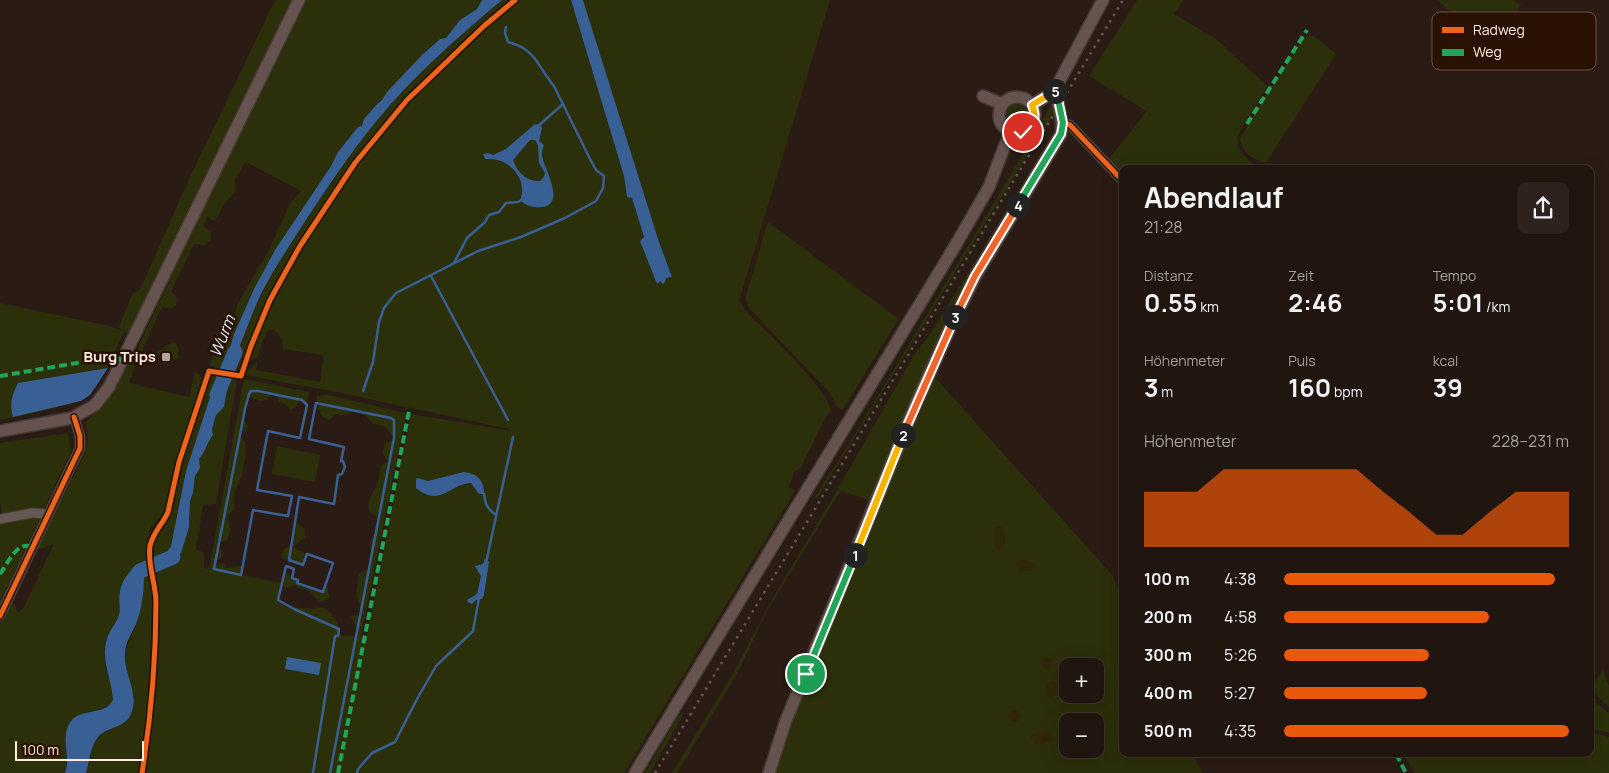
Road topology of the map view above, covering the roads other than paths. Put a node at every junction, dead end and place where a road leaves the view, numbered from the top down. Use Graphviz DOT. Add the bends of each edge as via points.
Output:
graph roads {
  1 [pos="299,0"];
  2 [pos="1103,0"];
  3 [pos="1057,94"];
  4 [pos="984,96"];
  5 [pos="1002,104"];
  6 [pos="1032,105"];
  7 [pos="1063,123"];
  8 [pos="1010,132"];
  9 [pos="1119,177"];
  10 [pos="74,416"];
  11 [pos="0,431"];
  12 [pos="48,514"];
  13 [pos="0,519"];
  14 [pos="0,616"];
  15 [pos="636,773"];
  16 [pos="769,773"];
  1 -- 10 [label="main road" via="109,387 95,405"];
  2 -- 3 [label="main road" via="1060,80"];
  3 -- 6 [label="main road"];
  3 -- 7 [label="main road"];
  4 -- 5 [label="main road"];
  5 -- 6 [label="main road" via="1017,97"];
  5 -- 8 [label="main road" via="999,117"];
  6 -- 8 [label="main road" via="1035,116 1032,126 1023,132"];
  7 -- 9 [label="street" via="1070,125"];
  7 -- 16 [label="main road" via="1061,134 975,276 930,371 785,723"];
  8 -- 15 [label="main road" via="989,187 960,238"];
  10 -- 11 [label="main road"];
  10 -- 12 [label="street" via="80,448"];
  12 -- 13 [label="street" via="32,513"];
  12 -- 14 [label="street"];
}
